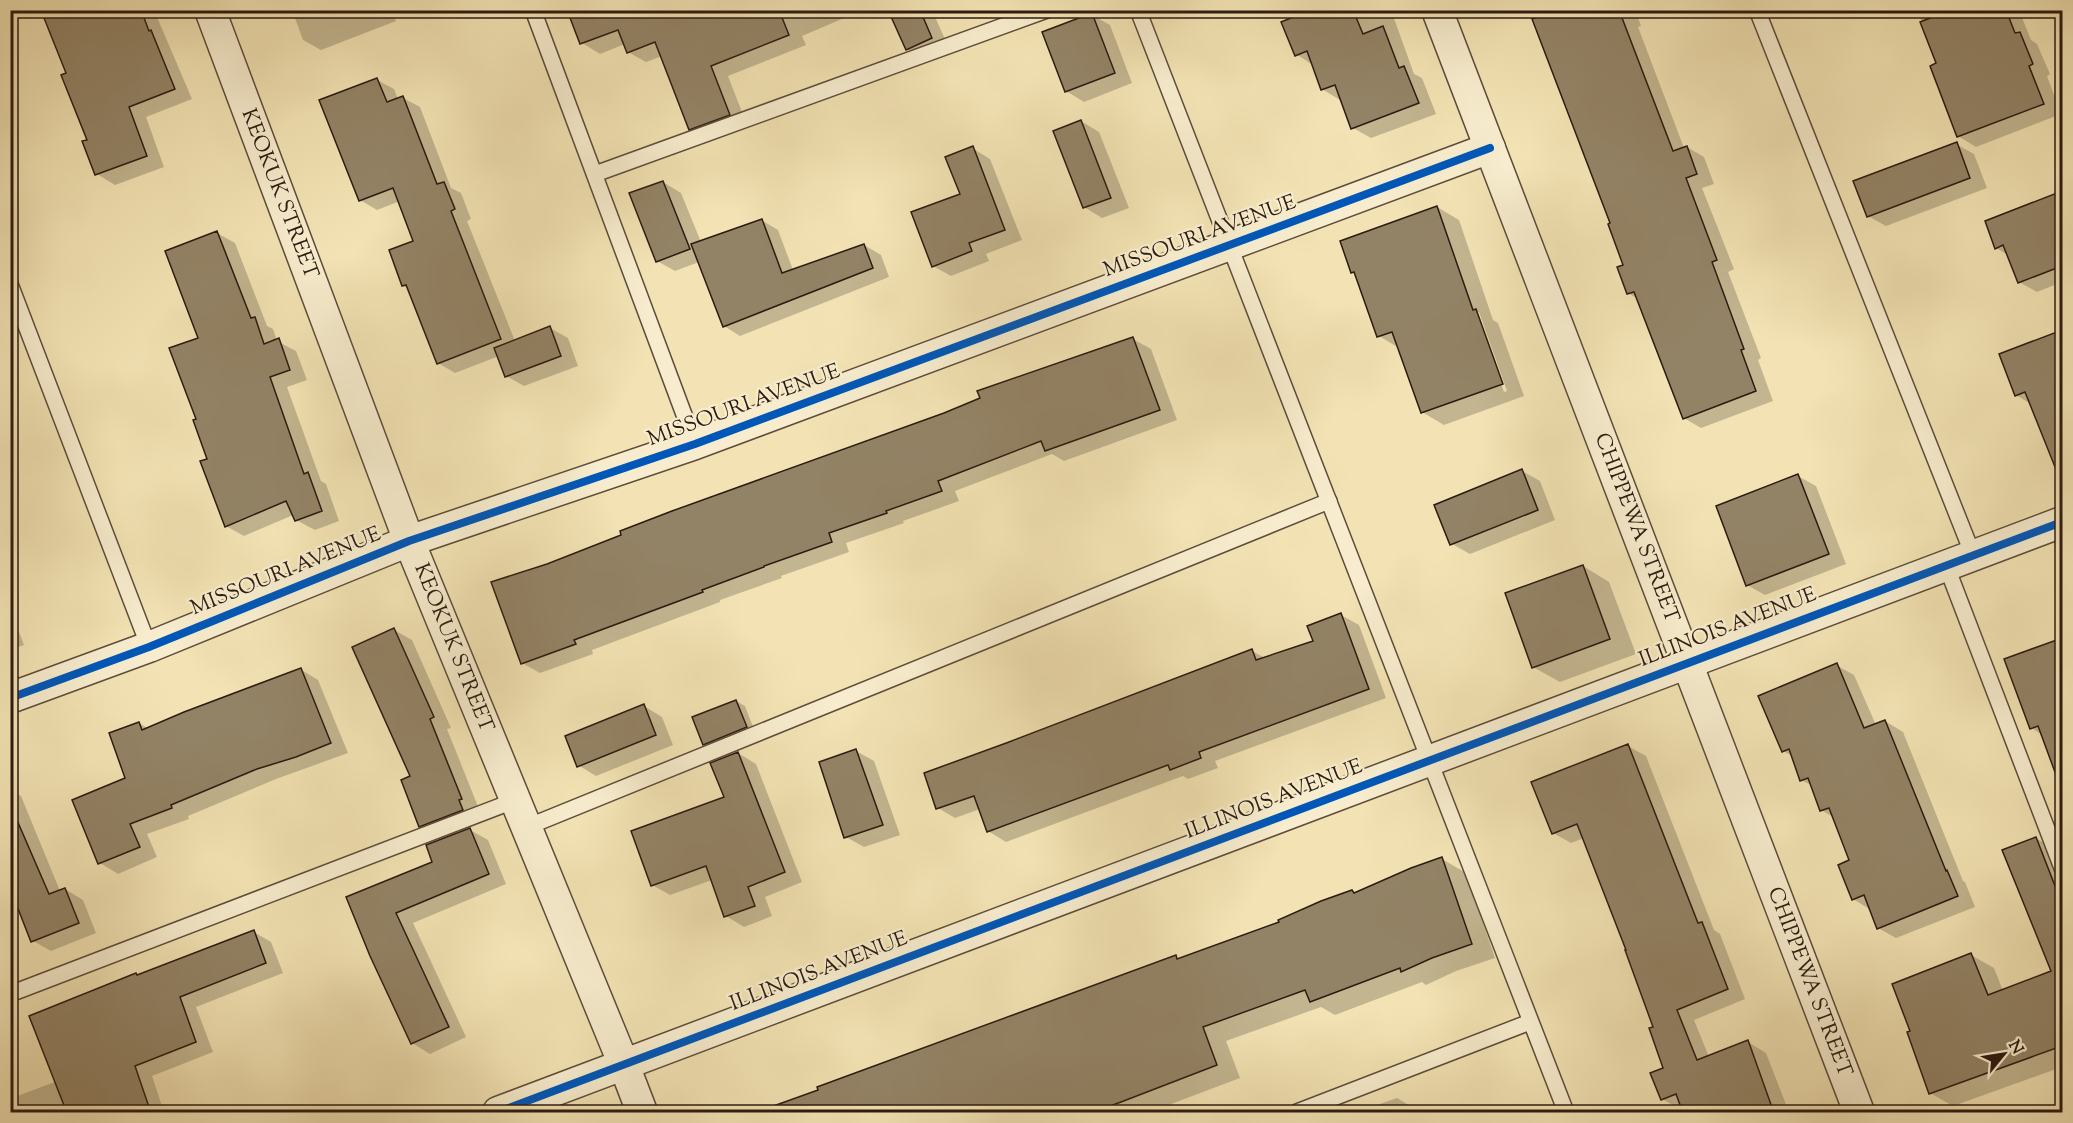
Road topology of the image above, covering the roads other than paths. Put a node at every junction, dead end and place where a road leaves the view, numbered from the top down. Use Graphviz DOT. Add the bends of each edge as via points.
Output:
graph roads {
  1 [pos="210,10"];
  2 [pos="533,10"];
  3 [pos="1047,10"];
  4 [pos="1138,10"];
  5 [pos="1437,10"];
  6 [pos="1757,10"];
  7 [pos="1490,148"];
  8 [pos="595,174"];
  9 [pos="1230,245"];
  10 [pos="10,284"];
  11 [pos="694,444"];
  12 [pos="1329,501"];
  13 [pos="2062,522"];
  14 [pos="409,541"];
  15 [pos="1960,560"];
  16 [pos="149,647"];
  17 [pos="1687,663"];
  18 [pos="10,698"];
  19 [pos="1429,760"];
  20 [pos="522,814"];
  21 [pos="2056,830"];
  22 [pos="2062,868"];
  23 [pos="10,994"];
  24 [pos="1530,1022"];
  25 [pos="624,1065"];
  26 [pos="498,1113"];
  27 [pos="642,1113"];
  28 [pos="1297,1113"];
  29 [pos="1566,1113"];
  30 [pos="1859,1113"];
  1 -- 14 [label="street, KEOKUK STREET"];
  2 -- 8 [label="lane"];
  3 -- 8 [label="lane"];
  4 -- 9 [label="lane"];
  5 -- 7 [label="street, CHIPPEWA STREET"];
  6 -- 15 [label="lane"];
  7 -- 9 [label="street, MISSOURI AVENUE"];
  7 -- 17 [label="street, CHIPPEWA STREET"];
  8 -- 11 [label="lane"];
  9 -- 11 [label="street, MISSOURI AVENUE"];
  9 -- 12 [label="lane"];
  10 -- 16 [label="lane"];
  11 -- 14 [label="street, MISSOURI AVENUE"];
  12 -- 19 [label="lane"];
  12 -- 20 [label="lane"];
  13 -- 15 [label="street, ILLINOIS AVENUE"];
  14 -- 16 [label="street, MISSOURI AVENUE"];
  14 -- 20 [label="street, KEOKUK STREET"];
  15 -- 17 [label="street, ILLINOIS AVENUE"];
  15 -- 21 [label="lane"];
  16 -- 18 [label="street, MISSOURI AVENUE"];
  17 -- 19 [label="street, ILLINOIS AVENUE"];
  17 -- 30 [label="street, CHIPPEWA STREET"];
  19 -- 24 [label="lane"];
  19 -- 25 [label="street, ILLINOIS AVENUE"];
  20 -- 23 [label="lane"];
  20 -- 25 [label="street, KEOKUK STREET"];
  21 -- 22 [label="lane"];
  24 -- 28 [label="lane"];
  24 -- 29 [label="lane"];
  25 -- 26 [label="street, ILLINOIS AVENUE"];
  25 -- 27 [label="street, KEOKUK STREET"];
}
